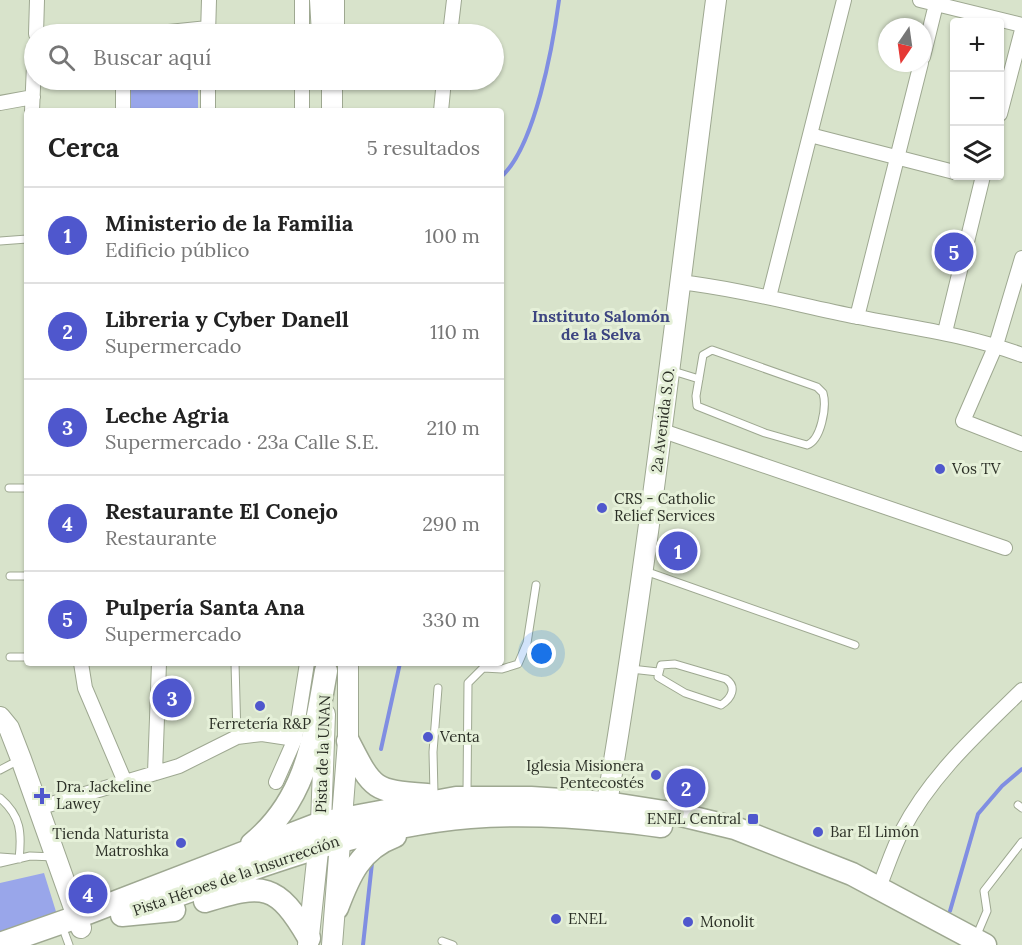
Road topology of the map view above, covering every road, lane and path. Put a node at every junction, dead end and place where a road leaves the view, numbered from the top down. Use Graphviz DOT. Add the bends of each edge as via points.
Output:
graph roads {
  1 [pos="37,0"];
  2 [pos="209,0"];
  3 [pos="302,0"];
  4 [pos="320,0"];
  5 [pos="334,0"];
  6 [pos="454,0"];
  7 [pos="716,0"];
  8 [pos="844,0"];
  9 [pos="920,0"];
  10 [pos="937,2"];
  11 [pos="932,22"];
  12 [pos="36,24"];
  13 [pos="208,24"];
  14 [pos="302,24"];
  15 [pos="321,24"];
  16 [pos="334,24"];
  17 [pos="451,24"];
  18 [pos="1022,25"];
  19 [pos="1022,30"];
  20 [pos="919,72"];
  21 [pos="123,90"];
  22 [pos="208,90"];
  23 [pos="302,90"];
  24 [pos="332,90"];
  25 [pos="443,90"];
  26 [pos="1004,96"];
  27 [pos="0,103"];
  28 [pos="32,104"];
  29 [pos="123,108"];
  30 [pos="208,108"];
  31 [pos="302,108"];
  32 [pos="332,108"];
  33 [pos="441,108"];
  34 [pos="810,135"];
  35 [pos="898,158"];
  36 [pos="950,171"];
  37 [pos="981,180"];
  38 [pos="24,239"];
  39 [pos="0,241"];
  40 [pos="1022,258"];
  41 [pos="679,282"];
  42 [pos="769,297"];
  43 [pos="857,317"];
  44 [pos="945,332"];
  45 [pos="996,345"];
  46 [pos="1022,355"];
  47 [pos="670,370"];
  48 [pos="699,379"];
  49 [pos="663,431"];
  50 [pos="1022,444"];
  51 [pos="9,488"];
  52 [pos="24,488"];
  53 [pos="1005,548"];
  54 [pos="641,570"];
  55 [pos="10,576"];
  56 [pos="24,576"];
  57 [pos="536,585"];
  58 [pos="855,645"];
  59 [pos="10,657"];
  60 [pos="24,657"];
  61 [pos="81,666"];
  62 [pos="159,666"];
  63 [pos="236,666"];
  64 [pos="320,666"];
  65 [pos="348,666"];
  66 [pos="628,669"];
  67 [pos="658,672"];
  68 [pos="438,688"];
  69 [pos="1022,690"];
  70 [pos="0,717"];
  71 [pos="237,737"];
  72 [pos="295,739"];
  73 [pos="348,741"];
  74 [pos="21,759"];
  75 [pos="0,770"];
  76 [pos="155,773"];
  77 [pos="125,782"];
  78 [pos="276,782"];
  79 [pos="452,797"];
  80 [pos="0,798"];
  81 [pos="607,803"];
  82 [pos="38,808"];
  83 [pos="434,822"];
  84 [pos="343,830"];
  85 [pos="320,834"];
  86 [pos="1022,842"];
  87 [pos="239,855"];
  88 [pos="0,857"];
  89 [pos="57,857"];
  90 [pos="20,859"];
  91 [pos="0,863"];
  92 [pos="879,886"];
  93 [pos="337,908"];
  94 [pos="122,915"];
  95 [pos="73,931"];
  96 [pos="308,941"];
  97 [pos="442,941"];
  98 [pos="973,943"];
  99 [pos="0,944"];
  100 [pos="32,945"];
  101 [pos="332,945"];
  102 [pos="453,945"];
  1 -- 12 [label="street"];
  2 -- 13 [label="street"];
  3 -- 14 [label="street"];
  4 -- 15 [label="street"];
  5 -- 16 [label="street"];
  6 -- 17 [label="street"];
  7 -- 41 [label="street, 2a Avenida S.O."];
  8 -- 34 [label="street"];
  9 -- 10 [label="street"];
  10 -- 11 [label="street"];
  10 -- 18 [label="street"];
  19 -- 26 [label="street"];
  20 -- 35 [label="street"];
  21 -- 29 [label="street"];
  22 -- 30 [label="street"];
  23 -- 31 [label="street"];
  24 -- 32 [label="street"];
  25 -- 33 [label="street"];
  27 -- 28 [label="street"];
  34 -- 35 [label="street"];
  34 -- 42 [label="street"];
  35 -- 36 [label="street"];
  35 -- 43 [label="street"];
  37 -- 44 [label="street"];
  38 -- 39 [label="lane"];
  40 -- 45 [label="street"];
  41 -- 42 [label="street"];
  41 -- 47 [label="street, 2a Avenida S.O."];
  42 -- 43 [label="street"];
  43 -- 44 [label="street"];
  44 -- 45 [label="street"];
  45 -- 46 [label="street"];
  45 -- 50 [label="street" via="963,421"];
  47 -- 48 [label="lane"];
  47 -- 49 [label="street, 2a Avenida S.O."];
  48 -- 48 [label="lane" via="703,355 712,350 817,387 824,397 817,438 807,445 701,409 696,403"];
  49 -- 53 [label="street"];
  49 -- 54 [label="street, 2a Avenida S.O."];
  51 -- 52 [label="lane"];
  54 -- 58 [label="lane"];
  54 -- 66 [label="street, 2a Avenida S.O."];
  55 -- 56 [label="lane"];
  57 -- 79 [label="lane" via="527,643 518,664 502,669 483,668 468,683"];
  59 -- 60 [label="lane"];
  61 -- 77 [label="street" via="85,688"];
  62 -- 76 [label="street"];
  63 -- 71 [label="lane"];
  64 -- 72 [label="street" via="305,691"];
  64 -- 85 [label="street, Pista de la UNAN"];
  64 -- 87 [label="main road" via="313,744 292,797 276,823"];
  65 -- 73 [label="street, Pista de la UNAN"];
  66 -- 67 [label="lane"];
  66 -- 81 [label="street, 2a Avenida S.O."];
  67 -- 67 [label="lane" via="658,677 685,693 721,705 733,689 726,679 675,664 661,665"];
  68 -- 79 [label="lane" via="433,752"];
  69 -- 92 [label="street" via="962,748 933,783 902,831"];
  70 -- 74 [label="street" via="9,728"];
  71 -- 72 [label="street" via="262,734"];
  71 -- 76 [label="street" via="179,766"];
  72 -- 78 [label="street"];
  73 -- 79 [label="main road" via="363,770 383,790"];
  73 -- 84 [label="street, Pista de la UNAN"];
  74 -- 75 [label="lane"];
  74 -- 82 [label="street"];
  76 -- 77 [label="street"];
  77 -- 82 [label="street"];
  79 -- 81 [label="main road, Pista Héroes de la Insurrección"];
  79 -- 84 [label="main road, Pista Héroes de la Insurrección"];
  80 -- 90 [label="lane" via="22,832"];
  81 -- 92 [label="main road, Pista Héroes de la Insurrección" via="735,828"];
  82 -- 89 [label="street"];
  83 -- 84 [label="main road, Pista Héroes de la Insurrección"];
  83 -- 93 [label="main road" via="386,839 358,860"];
  83 -- 98 [label="main road, Pista Héroes de la Insurrección" via="470,817 543,816 606,819 689,831 743,846 840,883"];
  84 -- 85 [label="main road, Pista Héroes de la Insurrección"];
  84 -- 93 [label="street, Pista de la UNAN"];
  85 -- 87 [label="main road, Pista Héroes de la Insurrección"];
  85 -- 94 [label="main road, Pista Héroes de la Insurrección"];
  85 -- 96 [label="street, Pista de la UNAN"];
  86 -- 98 [label="lane" via="984,891 987,911"];
  87 -- 95 [label="main road, Pista Héroes de la Insurrección"];
  88 -- 90 [label="lane"];
  89 -- 90 [label="lane"];
  89 -- 95 [label="street"];
  90 -- 91 [label="lane"];
  92 -- 98 [label="main road, Pista Héroes de la Insurrección"];
  93 -- 101 [label="street, Pista de la UNAN"];
  94 -- 95 [label="main road, Pista Héroes de la Insurrección"];
  94 -- 96 [label="main road" via="168,911 243,890 265,890 280,898"];
  95 -- 99 [label="main road, Pista Héroes de la Insurrección"];
  95 -- 100 [label="main road, Pista Héroes de la Insurrección"];
  97 -- 102 [label="lane"];
}
